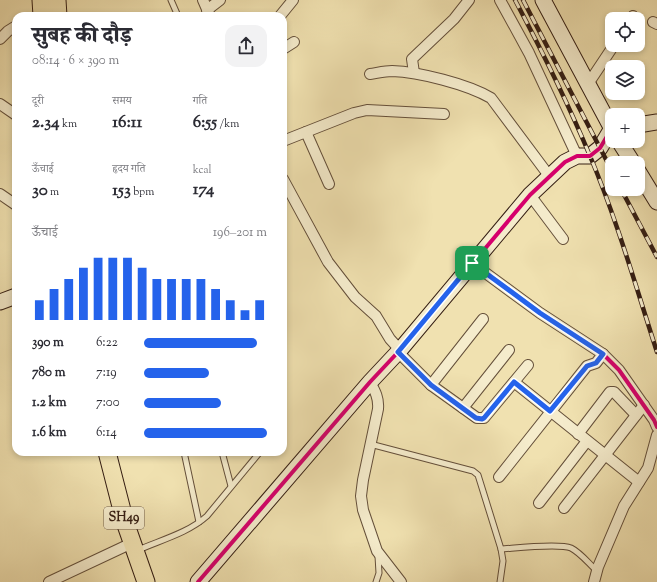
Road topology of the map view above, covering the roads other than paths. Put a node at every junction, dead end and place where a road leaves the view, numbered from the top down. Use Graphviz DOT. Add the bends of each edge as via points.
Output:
graph roads {
  1 [pos="57,0"];
  2 [pos="171,0"];
  3 [pos="203,0"];
  4 [pos="220,0"];
  5 [pos="293,0"];
  6 [pos="469,0"];
  7 [pos="500,0"];
  8 [pos="543,0"];
  9 [pos="44,12"];
  10 [pos="176,12"];
  11 [pos="209,12"];
  12 [pos="210,12"];
  13 [pos="283,12"];
  14 [pos="12,28"];
  15 [pos="0,39"];
  16 [pos="294,42"];
  17 [pos="287,46"];
  18 [pos="609,52"];
  19 [pos="414,73"];
  20 [pos="370,74"];
  21 [pos="588,84"];
  22 [pos="0,104"];
  23 [pos="12,112"];
  24 [pos="444,114"];
  25 [pos="605,116"];
  26 [pos="657,122"];
  27 [pos="645,124"];
  28 [pos="306,132"];
  29 [pos="287,139"];
  30 [pos="605,140"];
  31 [pos="577,156"];
  32 [pos="550,177"];
  33 [pos="645,182"];
  34 [pos="329,184"];
  35 [pos="287,189"];
  36 [pos="0,194"];
  37 [pos="530,195"];
  38 [pos="12,202"];
  39 [pos="657,202"];
  40 [pos="564,239"];
  41 [pos="472,263"];
  42 [pos="12,298"];
  43 [pos="0,302"];
  44 [pos="483,320"];
  45 [pos="509,350"];
  46 [pos="399,351"];
  47 [pos="603,354"];
  48 [pos="528,365"];
  49 [pos="370,382"];
  50 [pos="514,382"];
  51 [pos="431,385"];
  52 [pos="644,405"];
  53 [pos="462,408"];
  54 [pos="550,411"];
  55 [pos="636,415"];
  56 [pos="657,427"];
  57 [pos="578,434"];
  58 [pos="657,434"];
  59 [pos="587,440"];
  60 [pos="370,444"];
  61 [pos="604,455"];
  62 [pos="108,456"];
  63 [pos="185,456"];
  64 [pos="223,456"];
  65 [pos="257,456"];
  66 [pos="499,477"];
  67 [pos="639,482"];
  68 [pos="231,486"];
  69 [pos="539,503"];
  70 [pos="564,508"];
  71 [pos="199,522"];
  72 [pos="134,547"];
  73 [pos="501,549"];
  74 [pos="377,551"];
  75 [pos="597,571"];
  76 [pos="49,582"];
  77 [pos="146,582"];
  78 [pos="198,582"];
  79 [pos="376,582"];
  80 [pos="401,582"];
  81 [pos="500,582"];
  82 [pos="594,582"];
  1 -- 9 [label="main road"];
  2 -- 10 [label="lane"];
  3 -- 11 [label="street"];
  4 -- 12 [label="street"];
  5 -- 13 [label="street"];
  6 -- 19 [label="street" via="454,19 412,59"];
  7 -- 31 [label="street"];
  8 -- 21 [label="street"];
  14 -- 15 [label="street"];
  16 -- 17 [label="street"];
  18 -- 21 [label="street"];
  19 -- 20 [label="street" via="391,71"];
  19 -- 32 [label="street" via="474,89 491,98"];
  21 -- 25 [label="street"];
  22 -- 23 [label="street"];
  24 -- 28 [label="street" via="367,110"];
  26 -- 27 [label="street"];
  28 -- 29 [label="street"];
  28 -- 34 [label="street"];
  30 -- 31 [label="street" via="590,156"];
  31 -- 32 [label="street" via="565,162"];
  32 -- 37 [label="street"];
  33 -- 39 [label="street"];
  35 -- 46 [label="street" via="328,262 355,297 376,316"];
  36 -- 38 [label="street"];
  37 -- 40 [label="street"];
  37 -- 41 [label="street"];
  41 -- 46 [label="street"];
  41 -- 47 [label="street" via="540,313"];
  42 -- 43 [label="street"];
  44 -- 51 [label="street"];
  45 -- 53 [label="street"];
  46 -- 49 [label="street"];
  46 -- 51 [label="street"];
  47 -- 52 [label="street" via="619,370"];
  47 -- 54 [label="street" via="596,363 587,366"];
  48 -- 50 [label="street"];
  49 -- 60 [label="street" via="379,401"];
  49 -- 78 [label="street"];
  50 -- 53 [label="street" via="482,419 476,418"];
  50 -- 54 [label="street"];
  51 -- 53 [label="street"];
  52 -- 55 [label="street"];
  52 -- 56 [label="street"];
  54 -- 57 [label="street"];
  54 -- 66 [label="street"];
  55 -- 57 [label="street" via="614,392 610,392"];
  55 -- 61 [label="street"];
  57 -- 59 [label="street"];
  58 -- 67 [label="street" via="648,468"];
  59 -- 61 [label="street"];
  59 -- 69 [label="street"];
  60 -- 73 [label="lane" via="476,472"];
  60 -- 74 [label="street" via="361,496"];
  61 -- 67 [label="street"];
  61 -- 70 [label="street"];
  62 -- 72 [label="main road, SH49"];
  63 -- 71 [label="lane"];
  64 -- 68 [label="lane"];
  65 -- 68 [label="lane"];
  67 -- 75 [label="street" via="624,506"];
  68 -- 71 [label="lane"];
  71 -- 72 [label="lane" via="187,529"];
  72 -- 76 [label="street"];
  72 -- 77 [label="main road, SH49"];
  73 -- 75 [label="lane" via="560,546 570,548"];
  73 -- 81 [label="lane" via="503,561"];
  74 -- 79 [label="lane" via="379,560"];
  74 -- 80 [label="street"];
  75 -- 82 [label="street"];
}
